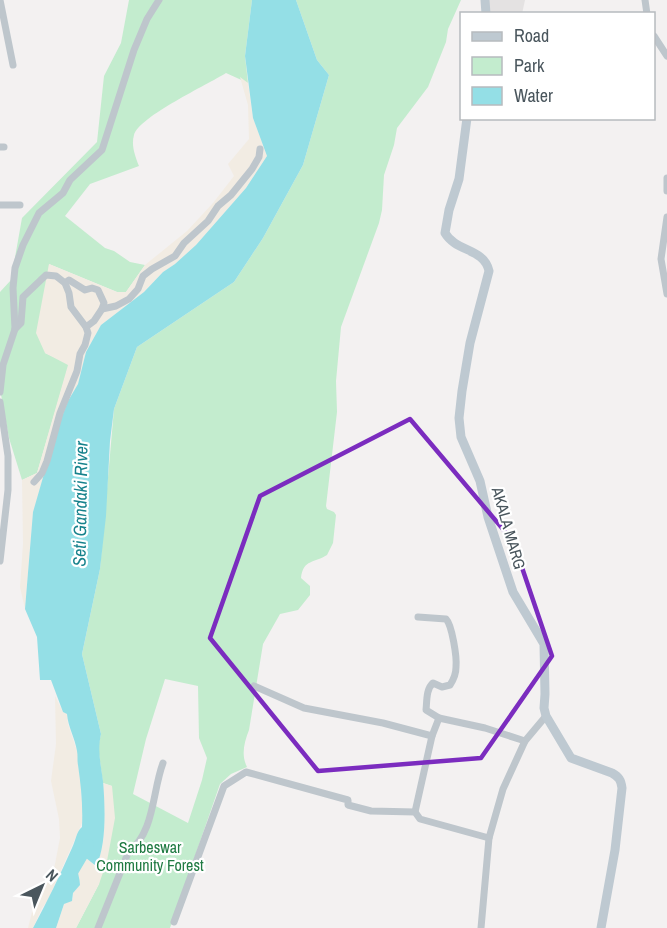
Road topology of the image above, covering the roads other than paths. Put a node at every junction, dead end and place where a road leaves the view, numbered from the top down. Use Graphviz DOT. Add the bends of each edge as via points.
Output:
graph roads {
  1 [pos="0,0"];
  2 [pos="159,0"];
  3 [pos="655,38"];
  4 [pos="667,56"];
  5 [pos="13,64"];
  6 [pos="466,120"];
  7 [pos="260,149"];
  8 [pos="667,178"];
  9 [pos="667,191"];
  10 [pos="0,205"];
  11 [pos="20,205"];
  12 [pos="667,217"];
  13 [pos="65,283"];
  14 [pos="667,294"];
  15 [pos="102,309"];
  16 [pos="86,327"];
  17 [pos="15,329"];
  18 [pos="0,392"];
  19 [pos="0,402"];
  20 [pos="34,482"];
  21 [pos="0,561"];
  22 [pos="418,617"];
  23 [pos="254,686"];
  24 [pos="546,716"];
  25 [pos="439,718"];
  26 [pos="432,736"];
  27 [pos="525,741"];
  28 [pos="163,763"];
  29 [pos="415,812"];
  30 [pos="489,838"];
  31 [pos="174,922"];
  32 [pos="98,928"];
  33 [pos="481,928"];
  34 [pos="601,928"];
  1 -- 5 [label="street"];
  2 -- 17 [label="street" via="134,50 102,150 39,213 23,244 13,288"];
  3 -- 4 [label="street"];
  6 -- 24 [label="main road, AKALA MARG" via="459,179 445,233 453,243 482,258 489,271 470,343 459,426 509,582 544,644"];
  7 -- 15 [label="street" via="252,169 176,256 143,276 129,299"];
  8 -- 9 [label="street"];
  10 -- 11 [label="street"];
  12 -- 14 [label="street" via="661,259"];
  13 -- 15 [label="street" via="69,280 85,290 98,290 104,303"];
  13 -- 16 [label="street" via="71,307"];
  13 -- 17 [label="street" via="46,275 38,282 23,297 21,323"];
  15 -- 16 [label="street"];
  16 -- 20 [label="street" via="85,345 47,461"];
  17 -- 18 [label="street" via="3,365"];
  19 -- 21 [label="street" via="8,456"];
  22 -- 25 [label="street" via="446,619 451,629 456,660 454,678 450,685 433,683 429,687 426,710"];
  23 -- 26 [label="street" via="304,708"];
  24 -- 27 [label="street"];
  24 -- 34 [label="main road" via="571,758 612,773 621,781 615,850"];
  25 -- 26 [label="street"];
  25 -- 27 [label="street"];
  26 -- 29 [label="street"];
  27 -- 30 [label="street" via="503,789"];
  28 -- 32 [label="street" via="148,823 135,848 128,853"];
  29 -- 30 [label="street" via="420,819"];
  29 -- 31 [label="street" via="372,811 348,805 348,800 246,772 224,786"];
  30 -- 33 [label="street"];
}
